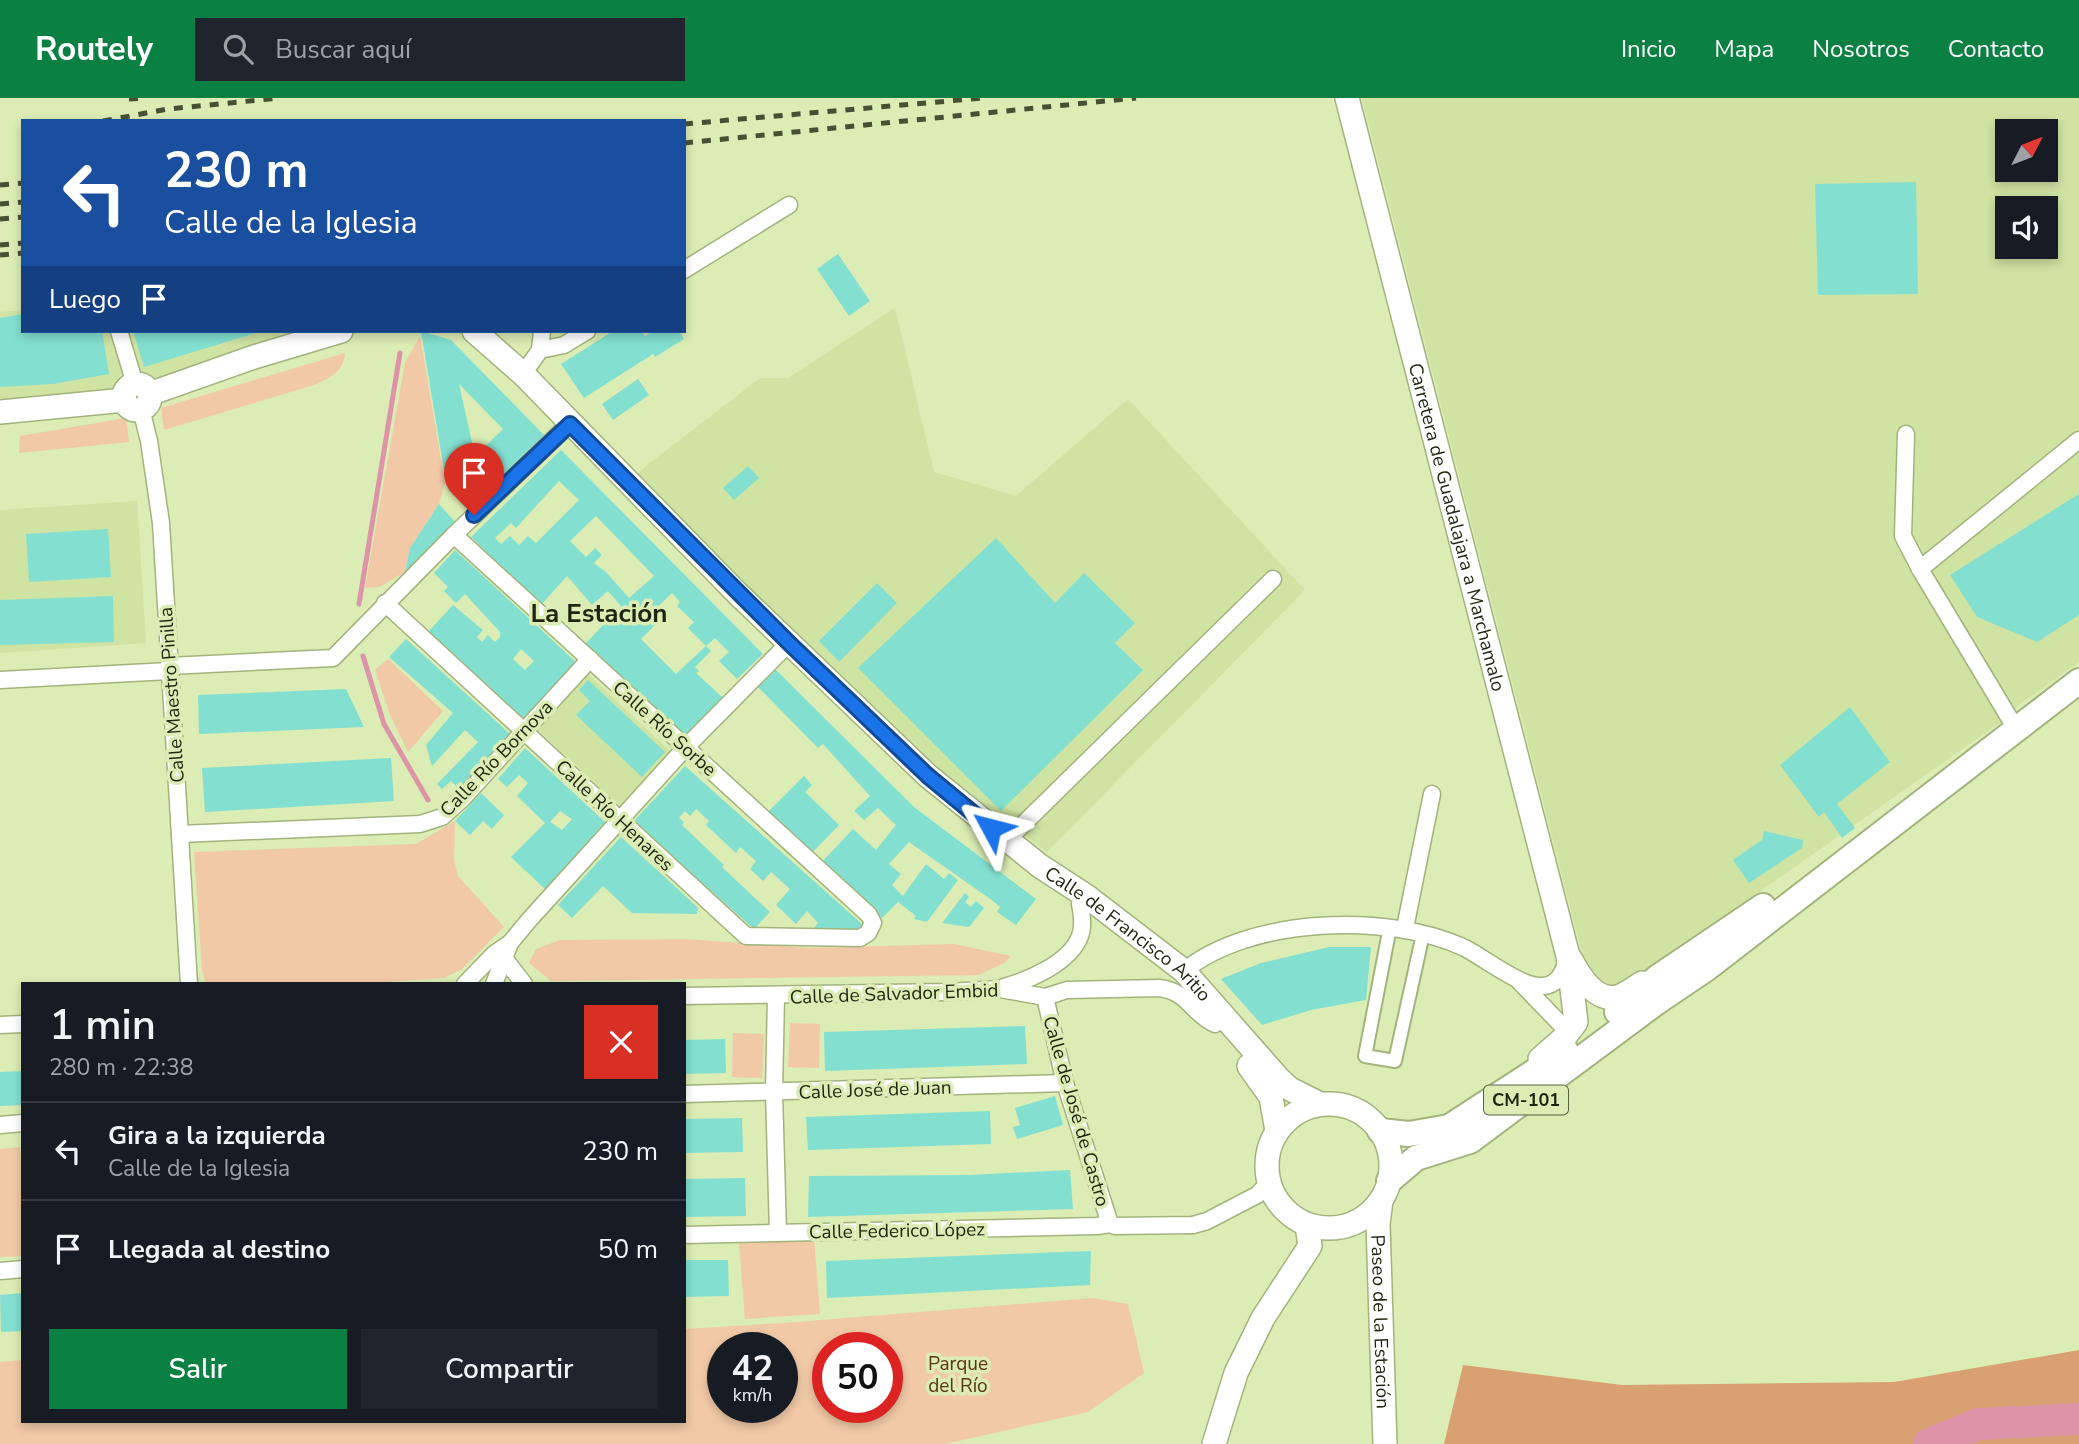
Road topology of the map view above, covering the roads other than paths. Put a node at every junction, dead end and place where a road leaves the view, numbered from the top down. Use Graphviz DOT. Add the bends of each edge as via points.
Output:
graph roads {
  1 [pos="1347,98"];
  2 [pos="789,205"];
  3 [pos="686,270"];
  4 [pos="120,333"];
  5 [pos="334,333"];
  6 [pos="476,333"];
  7 [pos="542,333"];
  8 [pos="584,333"];
  9 [pos="540,350"];
  10 [pos="523,374"];
  11 [pos="137,397"];
  12 [pos="0,412"];
  13 [pos="570,424"];
  14 [pos="1906,434"];
  15 [pos="2079,440"];
  16 [pos="454,535"];
  17 [pos="1920,569"];
  18 [pos="1273,579"];
  19 [pos="385,603"];
  20 [pos="789,643"];
  21 [pos="590,659"];
  22 [pos="169,669"];
  23 [pos="0,680"];
  24 [pos="2079,681"];
  25 [pos="2016,729"];
  26 [pos="524,731"];
  27 [pos="686,747"];
  28 [pos="1432,794"];
  29 [pos="620,820"];
  30 [pos="1888,827"];
  31 [pos="180,834"];
  32 [pos="1007,840"];
  33 [pos="1040,866"];
  34 [pos="1080,904"];
  35 [pos="873,923"];
  36 [pos="1397,928"];
  37 [pos="1423,934"];
  38 [pos="510,943"];
  39 [pos="1568,956"];
  40 [pos="504,958"];
  41 [pos="1184,971"];
  42 [pos="1658,977"];
  43 [pos="1517,979"];
  44 [pos="189,982"];
  45 [pos="467,982"];
  46 [pos="495,982"];
  47 [pos="522,982"];
  48 [pos="1000,989"];
  49 [pos="686,996"];
  50 [pos="776,996"];
  51 [pos="1045,997"];
  52 [pos="21,1024"];
  53 [pos="1215,1024"];
  54 [pos="0,1025"];
  55 [pos="1569,1032"];
  56 [pos="1518,1081"];
  57 [pos="1065,1083"];
  58 [pos="774,1092"];
  59 [pos="686,1094"];
  60 [pos="1320,1104"];
  61 [pos="21,1123"];
  62 [pos="0,1125"];
  63 [pos="1277,1130"];
  64 [pos="1380,1130"];
  65 [pos="1268,1179"];
  66 [pos="1385,1191"];
  67 [pos="1110,1224"];
  68 [pos="1307,1225"];
  69 [pos="778,1233"];
  70 [pos="686,1235"];
  71 [pos="21,1269"];
  72 [pos="0,1271"];
  73 [pos="1214,1444"];
  74 [pos="1385,1444"];
  1 -- 39 [label="main road, Carretera de Guadalajara a Marchamalo"];
  2 -- 3 [label="street"];
  4 -- 11 [label="street, Calle Maestro Pinilla"];
  5 -- 11 [label="main road"];
  6 -- 10 [label="main road, Calle de Francisco Aritio"];
  7 -- 9 [label="street"];
  8 -- 9 [label="street" via="564,345"];
  9 -- 10 [label="street"];
  10 -- 13 [label="main road, Calle de Francisco Aritio"];
  11 -- 12 [label="main road"];
  11 -- 22 [label="street, Calle Maestro Pinilla" via="149,441 161,523"];
  13 -- 16 [label="street"];
  13 -- 20 [label="main road, Calle de Francisco Aritio"];
  14 -- 17 [label="street" via="1903,536"];
  15 -- 17 [label="street"];
  16 -- 19 [label="street"];
  16 -- 21 [label="street, Calle Río Sorbe"];
  17 -- 25 [label="street"];
  18 -- 32 [label="street"];
  19 -- 22 [label="street" via="333,658"];
  19 -- 26 [label="street, Calle Río Henares"];
  20 -- 27 [label="street"];
  20 -- 32 [label="main road, Calle de Francisco Aritio" via="928,776"];
  21 -- 26 [label="street, Calle Río Bornova"];
  21 -- 27 [label="street, Calle Río Sorbe"];
  22 -- 23 [label="street"];
  22 -- 31 [label="street, Calle Maestro Pinilla"];
  24 -- 25 [label="main road, CM-101"];
  25 -- 30 [label="main road, CM-101"];
  26 -- 29 [label="street, Calle Río Henares"];
  26 -- 31 [label="street, Calle Río Bornova" via="442,817 420,824"];
  27 -- 29 [label="street"];
  27 -- 35 [label="street, Calle Río Sorbe"];
  28 -- 36 [label="street"];
  29 -- 35 [label="street, Calle Río Henares" via="746,936 860,938"];
  29 -- 38 [label="street"];
  30 -- 42 [label="main road, CM-101" via="1830,859"];
  30 -- 66 [label="main road, CM-101" via="1706,970 1470,1142 1416,1158"];
  31 -- 44 [label="street, Calle Maestro Pinilla"];
  32 -- 33 [label="main road, Calle de Francisco Aritio"];
  33 -- 34 [label="main road, Calle de Francisco Aritio"];
  33 -- 41 [label="main road, Calle de Francisco Aritio"];
  34 -- 48 [label="street" via="1082,930 1077,944 1048,969"];
  34 -- 53 [label="main road, Calle de Francisco Aritio" via="1174,978"];
  36 -- 37 [label="street"];
  36 -- 37 [label="street" via="1365,1056 1395,1061"];
  36 -- 41 [label="street" via="1321,925 1260,935 1209,955"];
  37 -- 43 [label="street" via="1463,947"];
  38 -- 40 [label="street"];
  38 -- 45 [label="street"];
  39 -- 42 [label="main road" via="1584,982 1611,998"];
  39 -- 43 [label="street" via="1553,984 1536,986"];
  39 -- 55 [label="main road" via="1577,1015"];
  40 -- 46 [label="street"];
  40 -- 47 [label="street"];
  41 -- 60 [label="main road, Calle de Francisco Aritio" via="1279,1079"];
  42 -- 56 [label="main road, CM-101" via="1573,1045"];
  43 -- 55 [label="street"];
  48 -- 50 [label="street, Calle de Salvador Embid"];
  48 -- 51 [label="street, Calle de Salvador Embid"];
  49 -- 50 [label="street, Calle de Salvador Embid"];
  50 -- 58 [label="street"];
  51 -- 53 [label="street, Calle de Salvador Embid" via="1067,990 1169,989"];
  51 -- 57 [label="street, Calle de José de Castro"];
  52 -- 54 [label="street"];
  53 -- 63 [label="main road, Calle de Francisco Aritio" via="1265,1085"];
  55 -- 56 [label="main road"];
  56 -- 64 [label="main road, CM-101" via="1449,1127 1409,1134"];
  57 -- 58 [label="street, Calle José de Juan"];
  57 -- 67 [label="street, Calle de José de Castro"];
  58 -- 59 [label="street, Calle José de Juan"];
  58 -- 69 [label="street"];
  60 -- 63 [label="main road" via="1292,1115"];
  60 -- 64 [label="main road" via="1353,1108"];
  61 -- 62 [label="street"];
  63 -- 65 [label="main road" via="1268,1150"];
  64 -- 66 [label="main road" via="1390,1155"];
  65 -- 67 [label="street, Calle Federico López" via="1257,1195 1193,1225"];
  65 -- 68 [label="main road" via="1283,1209"];
  66 -- 68 [label="main road" via="1373,1211 1357,1223 1338,1229"];
  66 -- 74 [label="main road, Paseo de la Estación" via="1378,1224"];
  67 -- 69 [label="street, Calle Federico López"];
  68 -- 73 [label="main road" via="1310,1246 1263,1318 1236,1373"];
  69 -- 70 [label="street, Calle Federico López"];
  71 -- 72 [label="street"];
}
